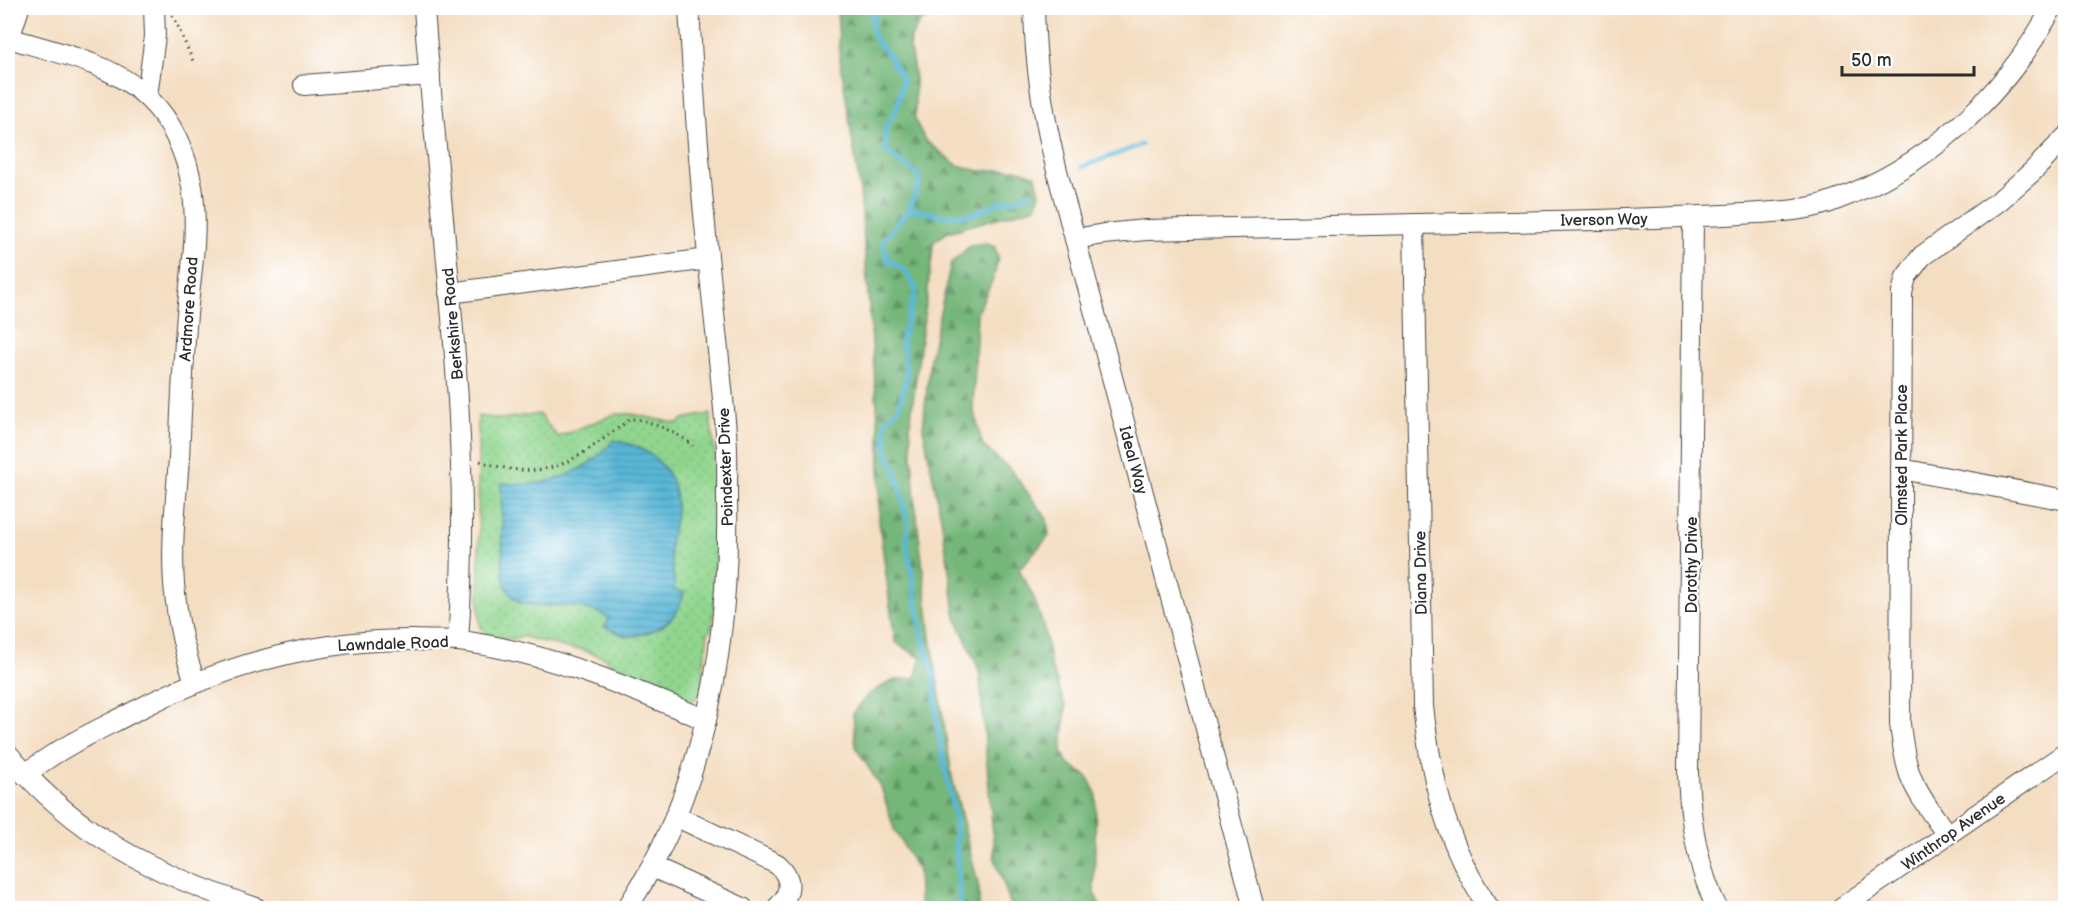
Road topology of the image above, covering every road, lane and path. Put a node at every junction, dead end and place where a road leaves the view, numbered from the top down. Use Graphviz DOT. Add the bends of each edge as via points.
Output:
graph roads {
  1 [pos="19,8"];
  2 [pos="154,8"];
  3 [pos="170,8"];
  4 [pos="424,8"];
  5 [pos="689,8"];
  6 [pos="1034,8"];
  7 [pos="2052,8"];
  8 [pos="8,40"];
  9 [pos="193,61"];
  10 [pos="430,75"];
  11 [pos="304,85"];
  12 [pos="147,96"];
  13 [pos="2066,137"];
  14 [pos="1693,217"];
  15 [pos="1414,224"];
  16 [pos="1075,239"];
  17 [pos="708,259"];
  18 [pos="449,293"];
  19 [pos="693,446"];
  20 [pos="478,460"];
  21 [pos="1901,469"];
  22 [pos="2066,500"];
  23 [pos="458,641"];
  24 [pos="195,682"];
  25 [pos="706,720"];
  26 [pos="2066,753"];
  27 [pos="8,754"];
  28 [pos="25,775"];
  29 [pos="675,816"];
  30 [pos="1947,835"];
  31 [pos="652,867"];
  32 [pos="256,909"];
  33 [pos="627,909"];
  34 [pos="743,909"];
  35 [pos="777,909"];
  36 [pos="1254,909"];
  37 [pos="1489,909"];
  38 [pos="1717,909"];
  39 [pos="1841,909"];
  1 -- 8 [label="street"];
  2 -- 12 [label="street" via="155,36"];
  3 -- 9 [label="path"];
  4 -- 10 [label="street, Berkshire Road"];
  5 -- 17 [label="street, Poindexter Drive"];
  6 -- 16 [label="street, Ideal Way" via="1044,120"];
  7 -- 14 [label="street, Iverson Way" via="1996,91 1944,139 1900,170 1839,199 1794,211"];
  8 -- 12 [label="street, Ardmore Road" via="110,72"];
  10 -- 11 [label="street"];
  10 -- 18 [label="street, Berkshire Road"];
  12 -- 24 [label="street, Ardmore Road" via="174,133 190,174 194,202 174,574 181,636"];
  13 -- 21 [label="street, Olmsted Park Place" via="1999,201 1922,256 1906,276 1902,293"];
  14 -- 15 [label="street, Iverson Way"];
  14 -- 38 [label="street, Dorothy Drive" via="1688,775 1695,842"];
  15 -- 16 [label="street, Iverson Way" via="1146,230"];
  15 -- 37 [label="street, Diana Drive" via="1423,706 1428,752 1449,831"];
  16 -- 36 [label="street, Ideal Way"];
  17 -- 18 [label="street"];
  17 -- 25 [label="street, Poindexter Drive" via="726,434 728,544 719,656"];
  18 -- 23 [label="street, Berkshire Road" via="462,492"];
  19 -- 20 [label="path" via="635,419 575,458 544,470 508,470"];
  21 -- 22 [label="street"];
  21 -- 30 [label="street, Olmsted Park Place" via="1900,724 1910,776"];
  23 -- 24 [label="street, Lawndale Road" via="336,644 285,653"];
  23 -- 25 [label="street, Lawndale Road" via="544,659"];
  24 -- 28 [label="street, Lawndale Road" via="45,759"];
  25 -- 29 [label="street, Poindexter Drive"];
  26 -- 30 [label="street, Winthrop Avenue"];
  27 -- 28 [label="street"];
  28 -- 32 [label="street" via="93,834 133,858"];
  29 -- 31 [label="street, Poindexter Drive"];
  29 -- 35 [label="street" via="777,864 789,882 788,892"];
  30 -- 39 [label="street, Winthrop Avenue"];
  31 -- 33 [label="street, Poindexter Drive"];
  31 -- 34 [label="street"];
}
